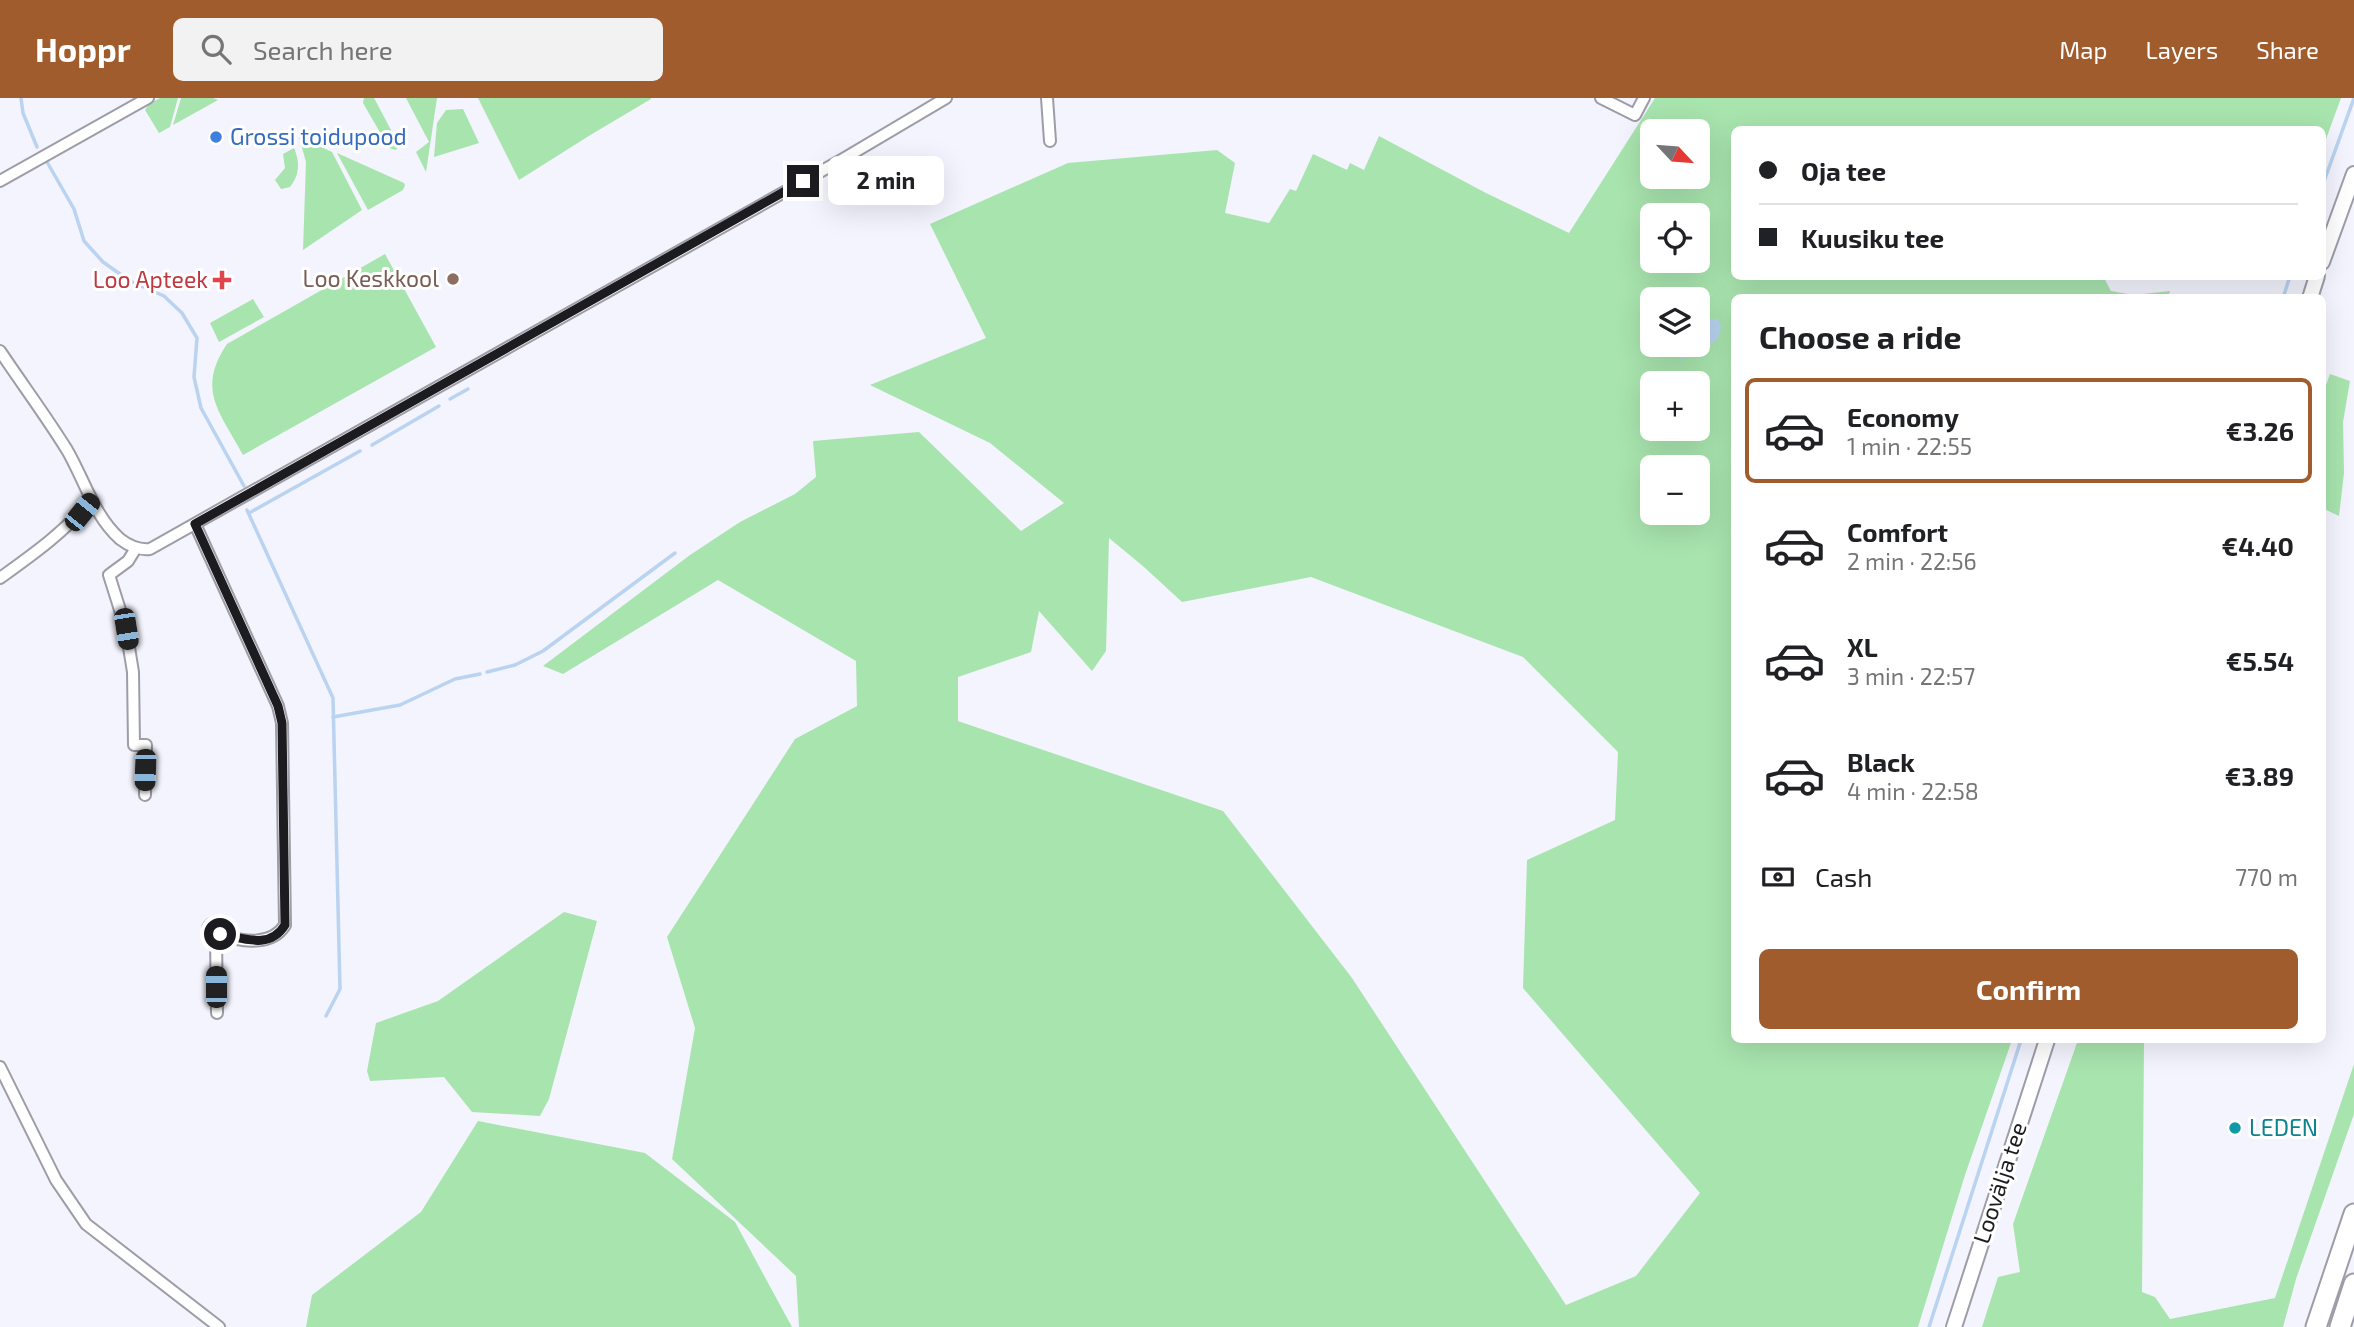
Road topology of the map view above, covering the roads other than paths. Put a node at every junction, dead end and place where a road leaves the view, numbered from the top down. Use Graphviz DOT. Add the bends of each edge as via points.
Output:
graph roads {
  1 [pos="148,98"];
  2 [pos="946,98"];
  3 [pos="1047,98"];
  4 [pos="1601,98"];
  5 [pos="1644,98"];
  6 [pos="1050,141"];
  7 [pos="2354,174"];
  8 [pos="0,181"];
  9 [pos="2326,251"];
  10 [pos="0,351"];
  11 [pos="91,500"];
  12 [pos="195,524"];
  13 [pos="136,548"];
  14 [pos="0,578"];
  15 [pos="145,795"];
  16 [pos="217,1013"];
  17 [pos="2045,1043"];
  18 [pos="0,1067"];
  19 [pos="2354,1214"];
  20 [pos="2354,1284"];
  21 [pos="219,1327"];
  22 [pos="1954,1327"];
  23 [pos="2316,1327"];
  24 [pos="2340,1327"];
  1 -- 8 [label="street"];
  2 -- 12 [label="street"];
  3 -- 6 [label="street"];
  4 -- 5 [label="street" via="1634,115"];
  7 -- 9 [label="street"];
  10 -- 11 [label="street" via="66,449"];
  11 -- 13 [label="street" via="118,537"];
  11 -- 14 [label="street" via="34,554"];
  12 -- 13 [label="street" via="150,549"];
  12 -- 16 [label="street" via="282,723 285,925 271,938 260,940 219,935"];
  13 -- 15 [label="street" via="128,561 109,575 126,629 133,672 134,745 146,745"];
  17 -- 22 [label="street, Loovälja tee"];
  18 -- 21 [label="street" via="56,1180 86,1224"];
  19 -- 23 [label="highway"];
  20 -- 24 [label="highway"];
}
